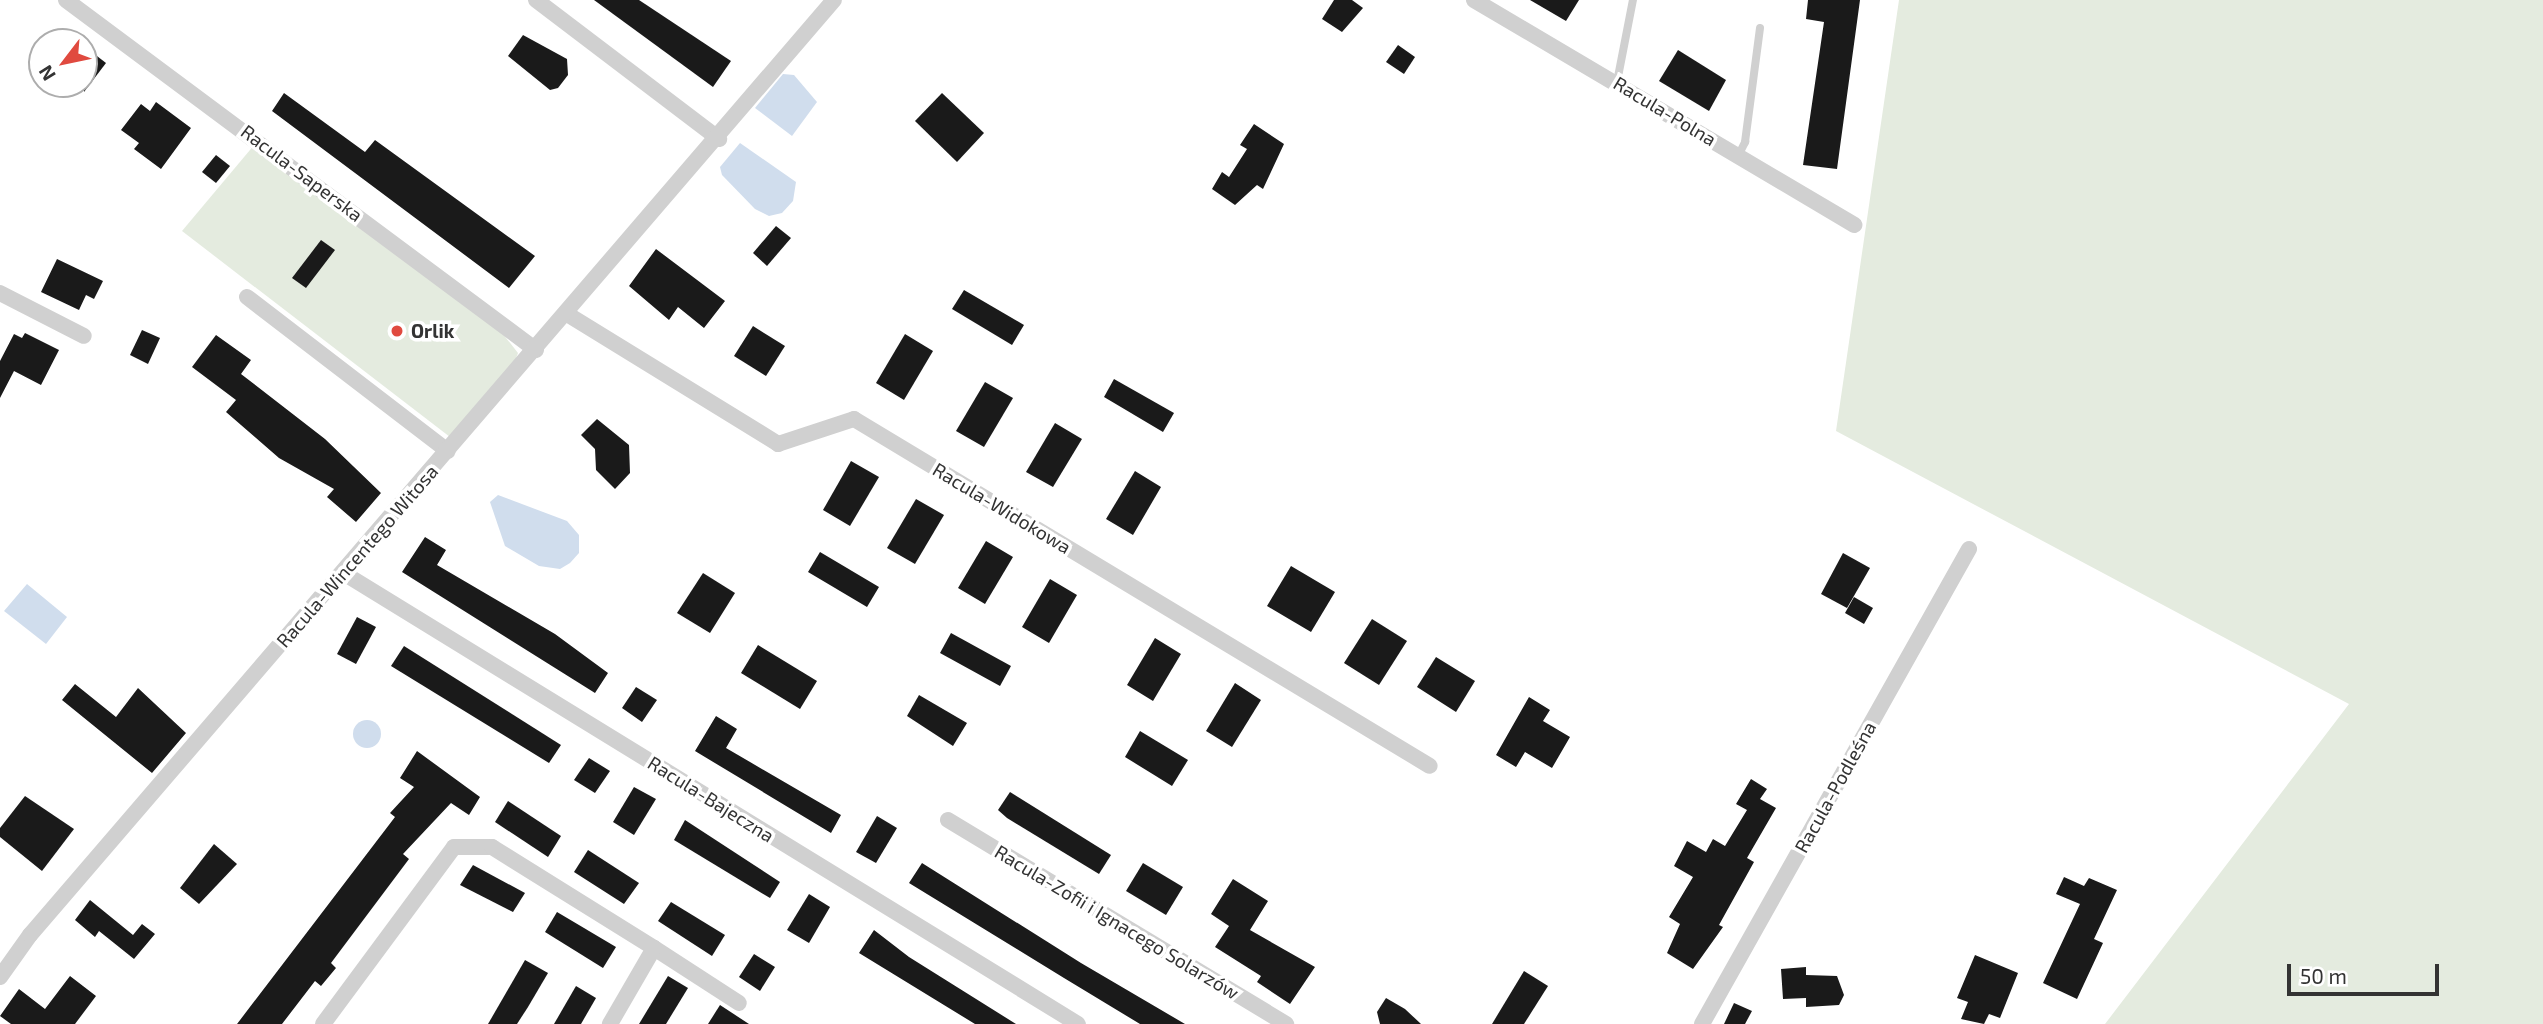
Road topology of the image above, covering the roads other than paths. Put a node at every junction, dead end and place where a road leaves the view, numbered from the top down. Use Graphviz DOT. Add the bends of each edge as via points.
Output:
graph roads {
  1 [pos="66,0"];
  2 [pos="536,0"];
  3 [pos="834,0"];
  4 [pos="1474,0"];
  5 [pos="1633,0"];
  6 [pos="1759,28"];
  7 [pos="1616,82"];
  8 [pos="719,139"];
  9 [pos="1738,156"];
  10 [pos="1854,225"];
  11 [pos="0,293"];
  12 [pos="247,298"];
  13 [pos="567,313"];
  14 [pos="84,336"];
  15 [pos="536,350"];
  16 [pos="448,451"];
  17 [pos="1969,549"];
  18 [pos="345,573"];
  19 [pos="1430,766"];
  20 [pos="948,820"];
  21 [pos="654,948"];
  22 [pos="0,977"];
  23 [pos="739,1003"];
  24 [pos="323,1024"];
  25 [pos="610,1024"];
  26 [pos="1078,1024"];
  27 [pos="1286,1024"];
  28 [pos="1702,1024"];
  1 -- 15 [label="street, Racula-Saperska"];
  2 -- 8 [label="street"];
  3 -- 8 [label="street, Racula-Wincentego Witosa"];
  4 -- 7 [label="street, Racula-Polna"];
  5 -- 7 [label="lane"];
  6 -- 9 [label="lane" via="1745,142"];
  7 -- 9 [label="street, Racula-Polna"];
  8 -- 13 [label="street, Racula-Wincentego Witosa"];
  9 -- 10 [label="street, Racula-Polna"];
  11 -- 14 [label="street"];
  12 -- 16 [label="street"];
  13 -- 15 [label="street, Racula-Wincentego Witosa"];
  13 -- 19 [label="street, Racula-Widokowa" via="778,444 853,419"];
  15 -- 16 [label="street, Racula-Wincentego Witosa"];
  16 -- 18 [label="street, Racula-Wincentego Witosa"];
  17 -- 28 [label="street, Racula-Podleśna"];
  18 -- 22 [label="street, Racula-Wincentego Witosa" via="30,935"];
  18 -- 26 [label="street, Racula-Bajeczna"];
  20 -- 27 [label="street, Racula-Zofii i Ignacego Solarzów"];
  21 -- 23 [label="street"];
  21 -- 24 [label="street" via="492,846 454,847"];
  21 -- 25 [label="street"];
}
